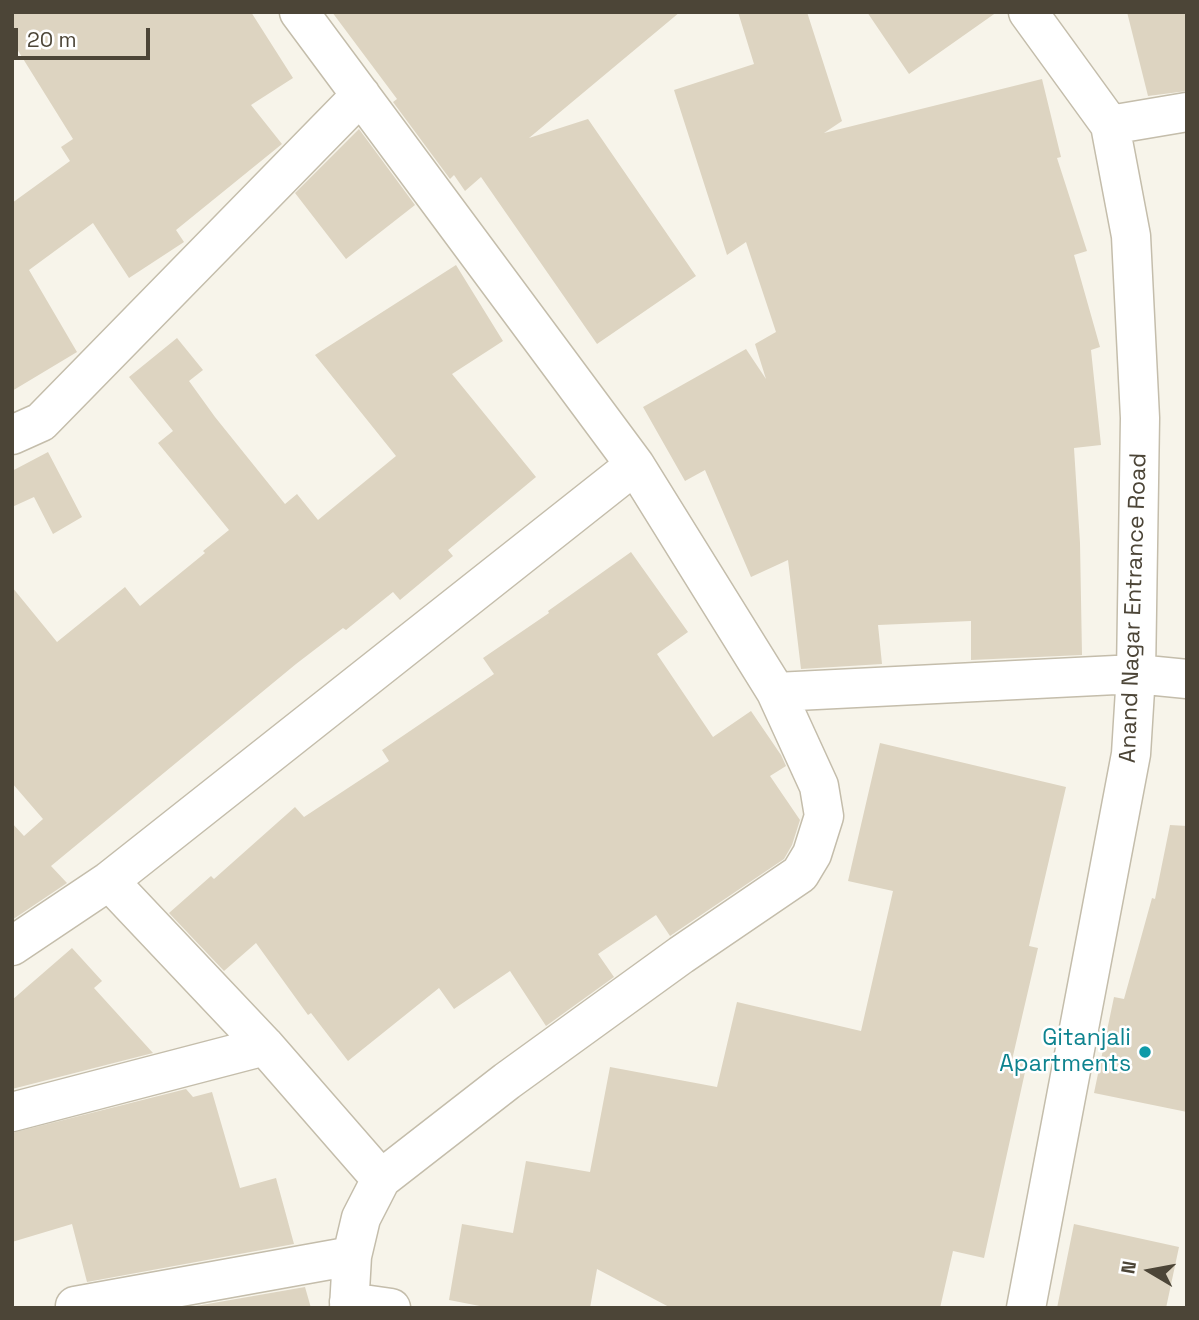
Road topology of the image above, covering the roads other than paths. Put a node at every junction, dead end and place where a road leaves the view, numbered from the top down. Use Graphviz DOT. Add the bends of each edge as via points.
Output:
graph roads {
  1 [pos="299,12"];
  2 [pos="1028,12"];
  3 [pos="360,96"];
  4 [pos="1187,112"];
  5 [pos="1110,125"];
  6 [pos="12,435"];
  7 [pos="635,465"];
  8 [pos="1136,674"];
  9 [pos="1187,679"];
  10 [pos="776,692"];
  11 [pos="109,881"];
  12 [pos="12,946"];
  13 [pos="265,1046"];
  14 [pos="12,1112"];
  15 [pos="381,1179"];
  16 [pos="352,1256"];
  17 [pos="349,1305"];
  18 [pos="75,1306"];
  19 [pos="391,1308"];
  20 [pos="1026,1308"];
  1 -- 3 [label="street"];
  2 -- 5 [label="street, Anand Nagar Entrance Road"];
  3 -- 6 [label="street" via="41,422"];
  3 -- 7 [label="street"];
  4 -- 5 [label="street"];
  5 -- 8 [label="street, Anand Nagar Entrance Road" via="1131,236 1140,418"];
  7 -- 10 [label="street"];
  7 -- 11 [label="street"];
  8 -- 9 [label="street"];
  8 -- 10 [label="street"];
  8 -- 20 [label="street, Anand Nagar Entrance Road" via="1131,754"];
  10 -- 15 [label="street" via="818,786 824,816 800,874 507,1082"];
  11 -- 12 [label="street"];
  11 -- 13 [label="street"];
  13 -- 14 [label="street"];
  13 -- 15 [label="street"];
  15 -- 16 [label="street" via="361,1217"];
  16 -- 17 [label="street"];
  16 -- 18 [label="street"];
  17 -- 19 [label="street"];
}
